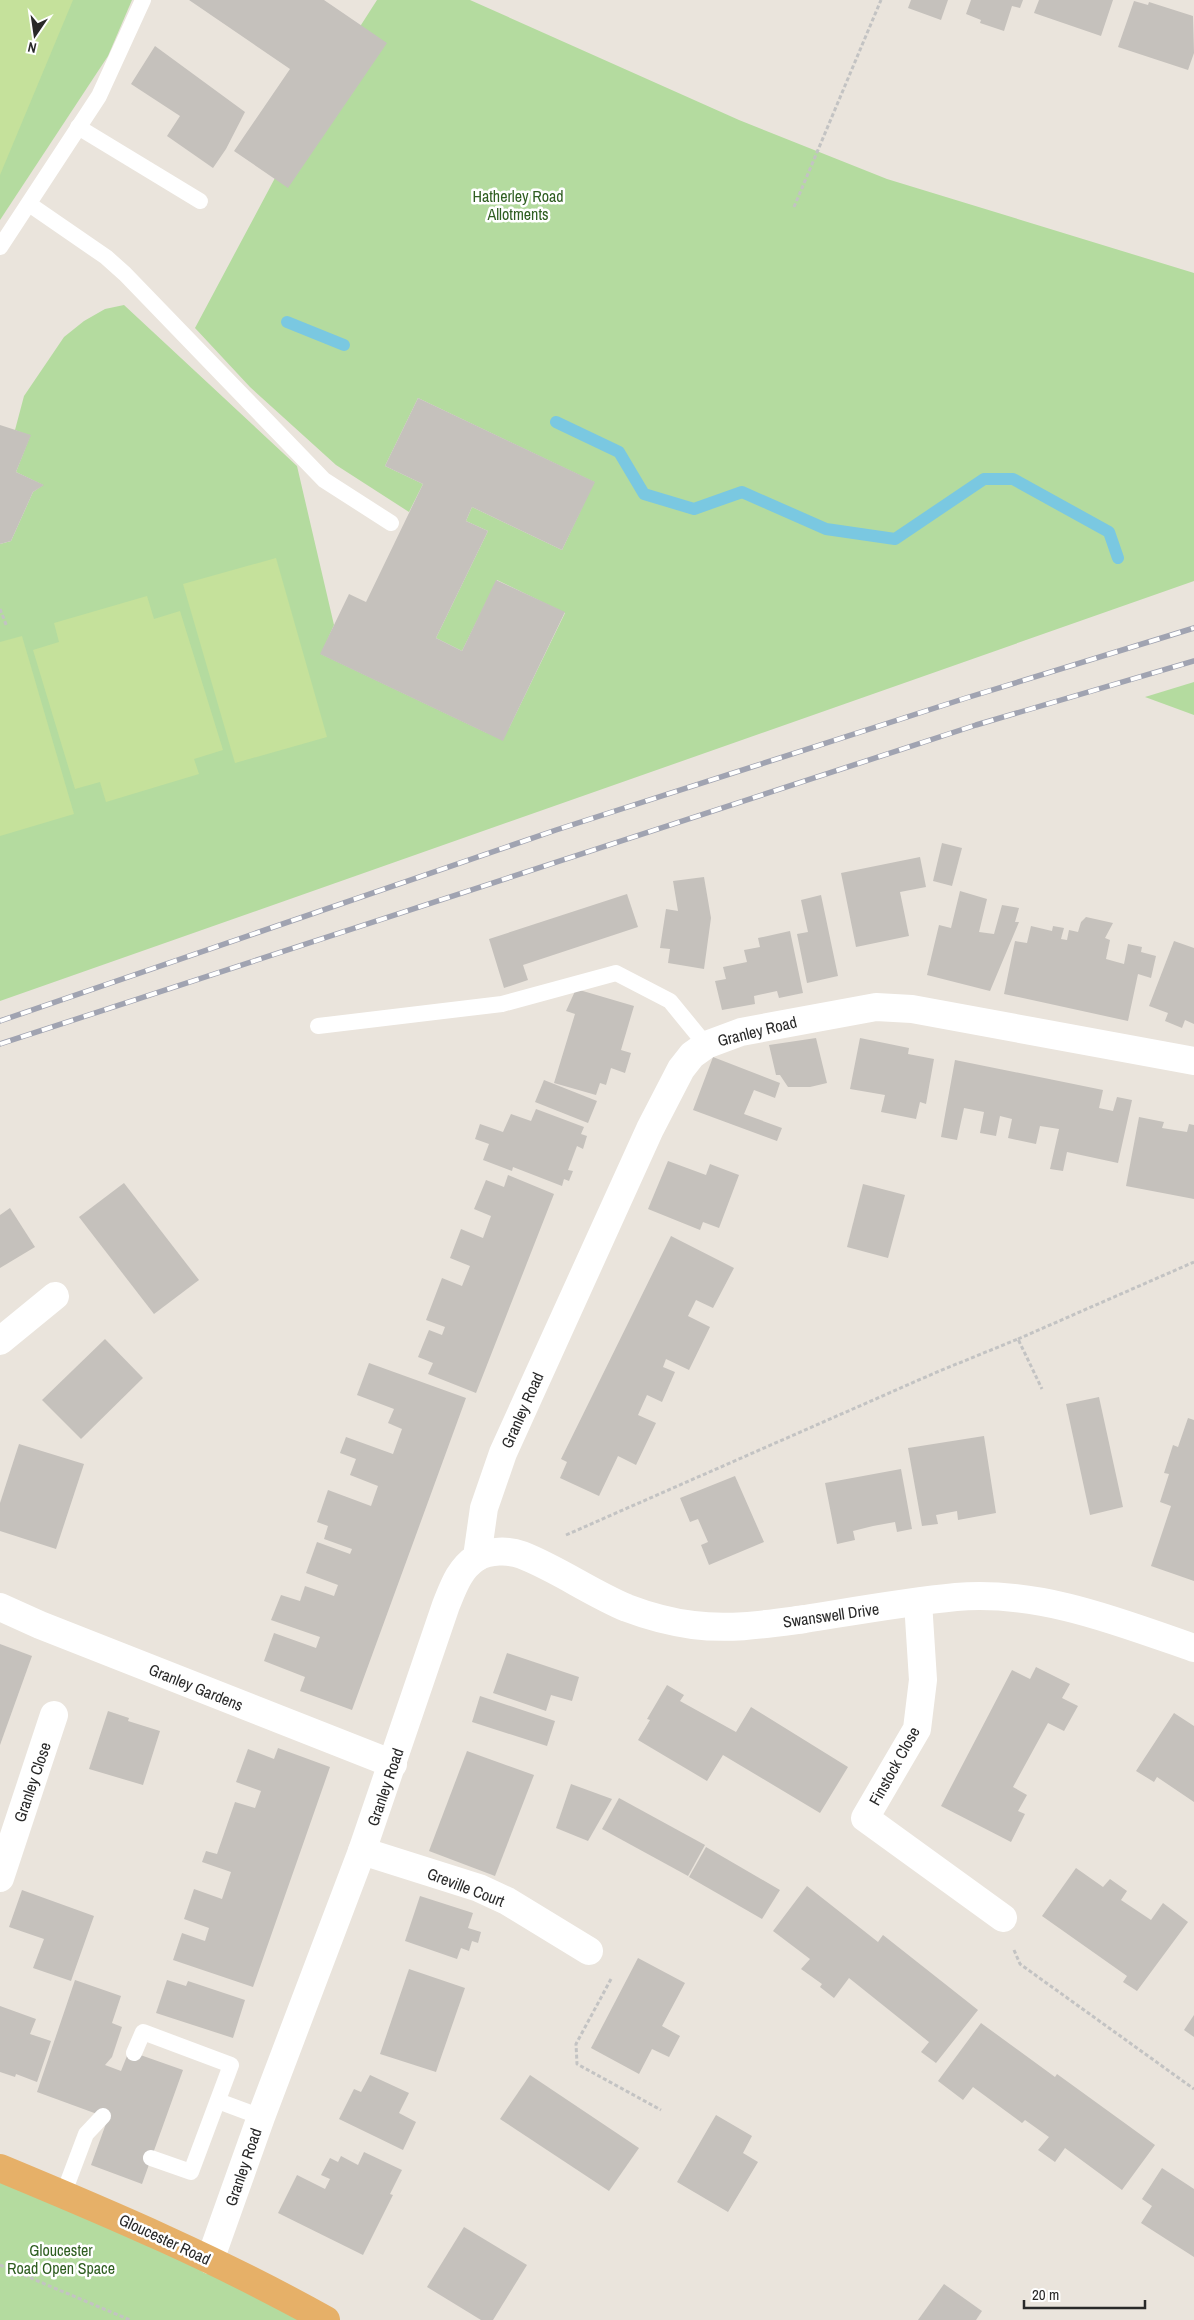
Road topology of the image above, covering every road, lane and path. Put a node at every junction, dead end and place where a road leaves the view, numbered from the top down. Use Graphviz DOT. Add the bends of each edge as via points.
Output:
graph roads {
  1 [pos="143,0"];
  2 [pos="881,0"];
  3 [pos="78,128"];
  4 [pos="200,201"];
  5 [pos="29,204"];
  6 [pos="794,207"];
  7 [pos="0,247"];
  8 [pos="391,524"];
  9 [pos="0,609"];
  10 [pos="8,627"];
  11 [pos="318,1026"];
  12 [pos="706,1044"];
  13 [pos="1194,1062"];
  14 [pos="1194,1262"];
  15 [pos="55,1296"];
  16 [pos="1018,1339"];
  17 [pos="0,1341"];
  18 [pos="1042,1390"];
  19 [pos="522,1555"];
  20 [pos="477,1557"];
  21 [pos="918,1602"];
  22 [pos="0,1607"];
  23 [pos="1194,1648"];
  24 [pos="54,1715"];
  25 [pos="393,1764"];
  26 [pos="362,1851"];
  27 [pos="0,1878"];
  28 [pos="1003,1918"];
  29 [pos="589,1951"];
  30 [pos="134,2053"];
  31 [pos="1194,2089"];
  32 [pos="218,2101"];
  33 [pos="661,2110"];
  34 [pos="103,2116"];
  35 [pos="260,2117"];
  36 [pos="152,2158"];
  37 [pos="0,2168"];
  38 [pos="63,2195"];
  39 [pos="210,2260"];
  40 [pos="0,2265"];
  41 [pos="130,2320"];
  42 [pos="326,2320"];
  1 -- 3 [label="lane" via="99,96"];
  2 -- 6 [label="path"];
  3 -- 4 [label="lane"];
  3 -- 5 [label="lane"];
  5 -- 7 [label="lane"];
  5 -- 8 [label="lane" via="106,257 125,274 324,480"];
  9 -- 10 [label="path"];
  11 -- 12 [label="lane" via="502,1004 616,973 670,1001"];
  12 -- 13 [label="street, Granley Road" via="741,1032 876,1006 912,1009"];
  12 -- 20 [label="street, Granley Road" via="681,1068 650,1129 507,1444 484,1508"];
  14 -- 16 [label="path"];
  15 -- 17 [label="street"];
  16 -- 18 [label="path"];
  16 -- 19 [label="path"];
  19 -- 20 [label="street, Swanswell Drive" via="503,1551"];
  19 -- 21 [label="street, Swanswell Drive" via="627,1608 663,1620 692,1625 752,1627"];
  20 -- 25 [label="street, Granley Road" via="465,1567 446,1605"];
  21 -- 23 [label="street, Swanswell Drive" via="967,1597 1030,1599 1062,1605"];
  21 -- 28 [label="street, Finstock Close" via="923,1680 917,1729 865,1818"];
  22 -- 25 [label="street, Granley Gardens"];
  24 -- 27 [label="street, Granley Close"];
  25 -- 26 [label="street, Granley Road"];
  26 -- 29 [label="street, Greville Court" via="479,1888 507,1901"];
  26 -- 35 [label="street, Granley Road"];
  28 -- 31 [label="path" via="1020,1964"];
  29 -- 33 [label="path" via="618,1966 576,2044 577,2064"];
  30 -- 32 [label="lane" via="143,2032 231,2066"];
  32 -- 35 [label="lane"];
  32 -- 36 [label="lane" via="191,2172"];
  34 -- 38 [label="lane"];
  35 -- 39 [label="street, Granley Road"];
  37 -- 38 [label="highway, Gloucester Road"];
  38 -- 39 [label="highway, Gloucester Road"];
  39 -- 42 [label="highway, Gloucester Road"];
  40 -- 41 [label="path"];
}
